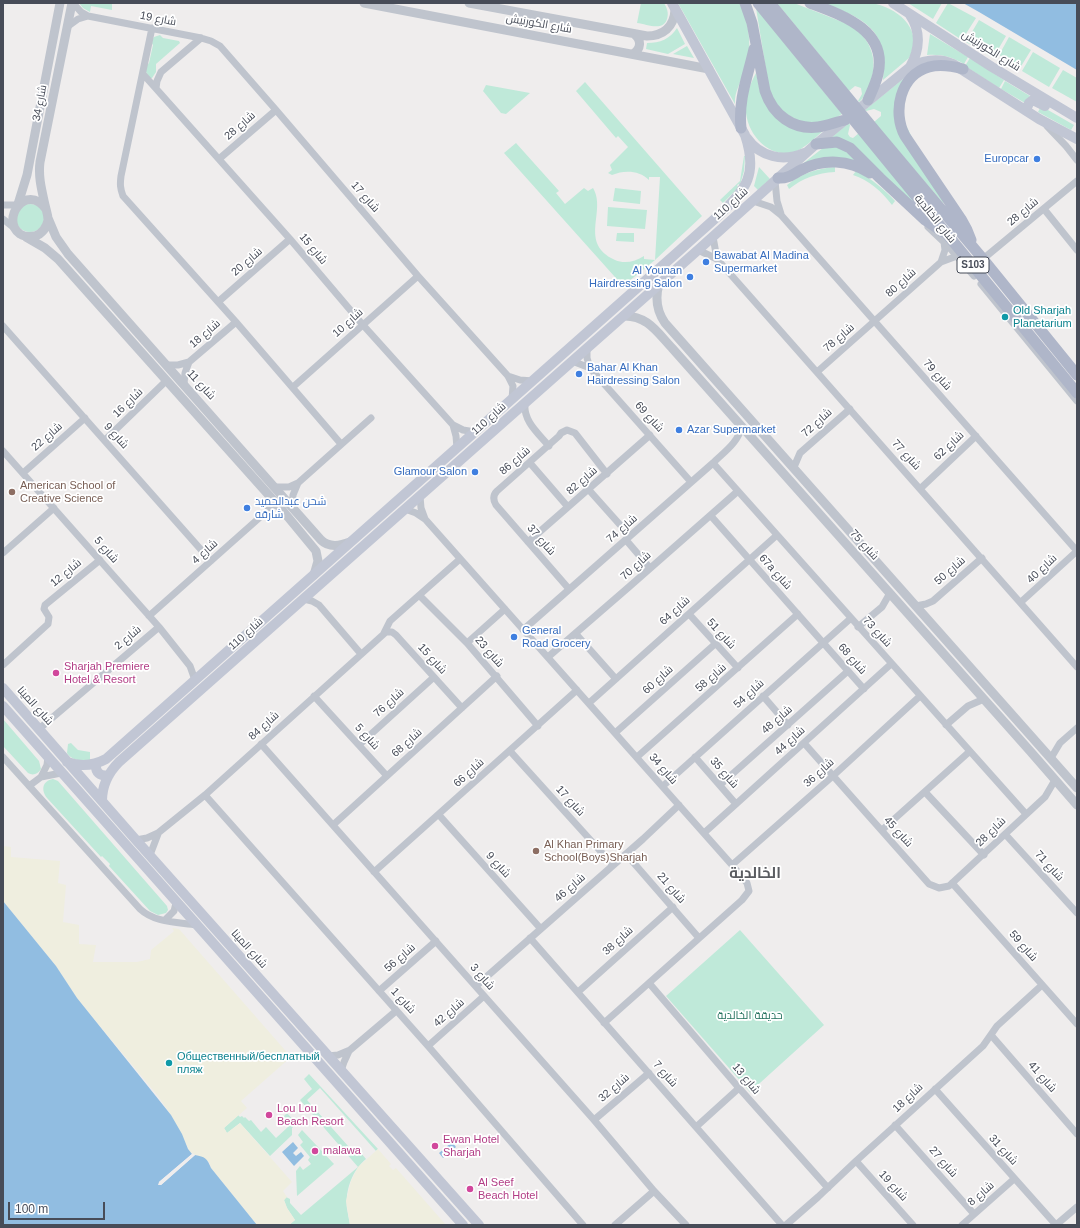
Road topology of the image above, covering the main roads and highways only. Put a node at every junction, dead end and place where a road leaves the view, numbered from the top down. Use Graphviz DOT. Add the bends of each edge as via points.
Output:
graph roads {
  1 [pos="745,3"];
  2 [pos="758,3"];
  3 [pos="770,3"];
  4 [pos="893,3"];
  5 [pos="813,4"];
  6 [pos="673,6"];
  7 [pos="909,13"];
  8 [pos="755,44"];
  9 [pos="910,67"];
  10 [pos="963,69"];
  11 [pos="868,100"];
  12 [pos="1026,110"];
  13 [pos="1067,112"];
  14 [pos="1077,118"];
  15 [pos="845,120"];
  16 [pos="743,131"];
  17 [pos="873,136"];
  18 [pos="1077,139"];
  19 [pos="811,148"];
  20 [pos="880,178"];
  21 [pos="777,180"];
  22 [pos="947,239"];
  23 [pos="974,248"];
  24 [pos="680,250"];
  25 [pos="667,277"];
  26 [pos="1077,375"];
  27 [pos="1077,393"];
  28 [pos="350,542"];
  29 [pos="346,561"];
  30 [pos="282,603"];
  31 [pos="259,638"];
  32 [pos="3,688"];
  33 [pos="3,706"];
  34 [pos="11,716"];
  35 [pos="47,738"];
  36 [pos="67,762"];
  37 [pos="96,764"];
  38 [pos="109,775"];
  39 [pos="102,801"];
  40 [pos="129,849"];
  41 [pos="158,865"];
  42 [pos="449,1209"];
  43 [pos="477,1223"];
  44 [pos="463,1225"];
  1 -- 8 [label="main road" via="752,23"];
  2 -- 17 [label="main road"];
  3 -- 17 [label="main road"];
  4 -- 7 [label="main road, شارع الكورنيش"];
  5 -- 11 [label="main road" via="857,23 874,43 879,68 877,80"];
  6 -- 16 [label="main road, شارع 110"];
  7 -- 9 [label="main road" via="916,26 918,40 916,54"];
  7 -- 13 [label="main road, شارع الكورنيش"];
  8 -- 15 [label="main road" via="767,96 782,118 796,125 813,127"];
  8 -- 16 [label="main road" via="742,97 740,112"];
  9 -- 10 [label="main road" via="925,61 939,60"];
  9 -- 11 [label="main road, شارع 110"];
  10 -- 12 [label="main road"];
  10 -- 23 [label="main road" via="936,66 920,72 904,88 899,114 906,136 964,225"];
  11 -- 15 [label="main road, شارع 110"];
  12 -- 13 [label="main road" via="1033,100 1058,113"];
  12 -- 18 [label="main road"];
  13 -- 14 [label="main road, شارع الكورنيش"];
  15 -- 19 [label="main road, شارع 110"];
  16 -- 19 [label="main road" via="753,145 769,156 795,157"];
  16 -- 24 [label="main road, شارع 110" via="751,159 750,174 744,188 729,206"];
  17 -- 22 [label="main road, شارع الخالدية / S103"];
  17 -- 23 [label="main road, شارع الخالدية / S103"];
  19 -- 20 [label="main road" via="837,142 846,145"];
  19 -- 21 [label="main road, شارع 110"];
  20 -- 21 [label="main road" via="857,166 834,162 815,164 790,177"];
  20 -- 22 [label="main road"];
  21 -- 25 [label="main road, شارع 110"];
  22 -- 27 [label="main road, شارع الخالدية / S103"];
  23 -- 26 [label="main road, شارع الخالدية / S103"];
  24 -- 25 [label="main road" via="682,256 670,268"];
  24 -- 28 [label="main road, شارع 110"];
  25 -- 29 [label="main road, شارع 110"];
  28 -- 29 [label="main road" via="355,546 346,555"];
  28 -- 30 [label="main road, شارع 110"];
  29 -- 31 [label="main road, شارع 110"];
  30 -- 31 [label="main road" via="277,613 258,631"];
  30 -- 37 [label="main road, شارع 110" via="106,759"];
  31 -- 38 [label="main road, شارع 110" via="119,762"];
  32 -- 35 [label="main road, شارع المينا"];
  33 -- 34 [label="main road"];
  34 -- 35 [label="main road" via="19,714 41,738"];
  34 -- 40 [label="main road"];
  35 -- 36 [label="main road, شارع المينا"];
  36 -- 37 [label="main road" via="79,766"];
  36 -- 39 [label="main road, شارع المينا"];
  37 -- 38 [label="main road" via="99,774"];
  38 -- 39 [label="main road, شارع 110" via="104,785"];
  39 -- 41 [label="main road, شارع المينا"];
  40 -- 41 [label="main road" via="138,852 152,866"];
  40 -- 42 [label="main road"];
  41 -- 43 [label="main road, شارع المينا"];
  42 -- 43 [label="main road" via="456,1209"];
  42 -- 44 [label="main road"];
}
